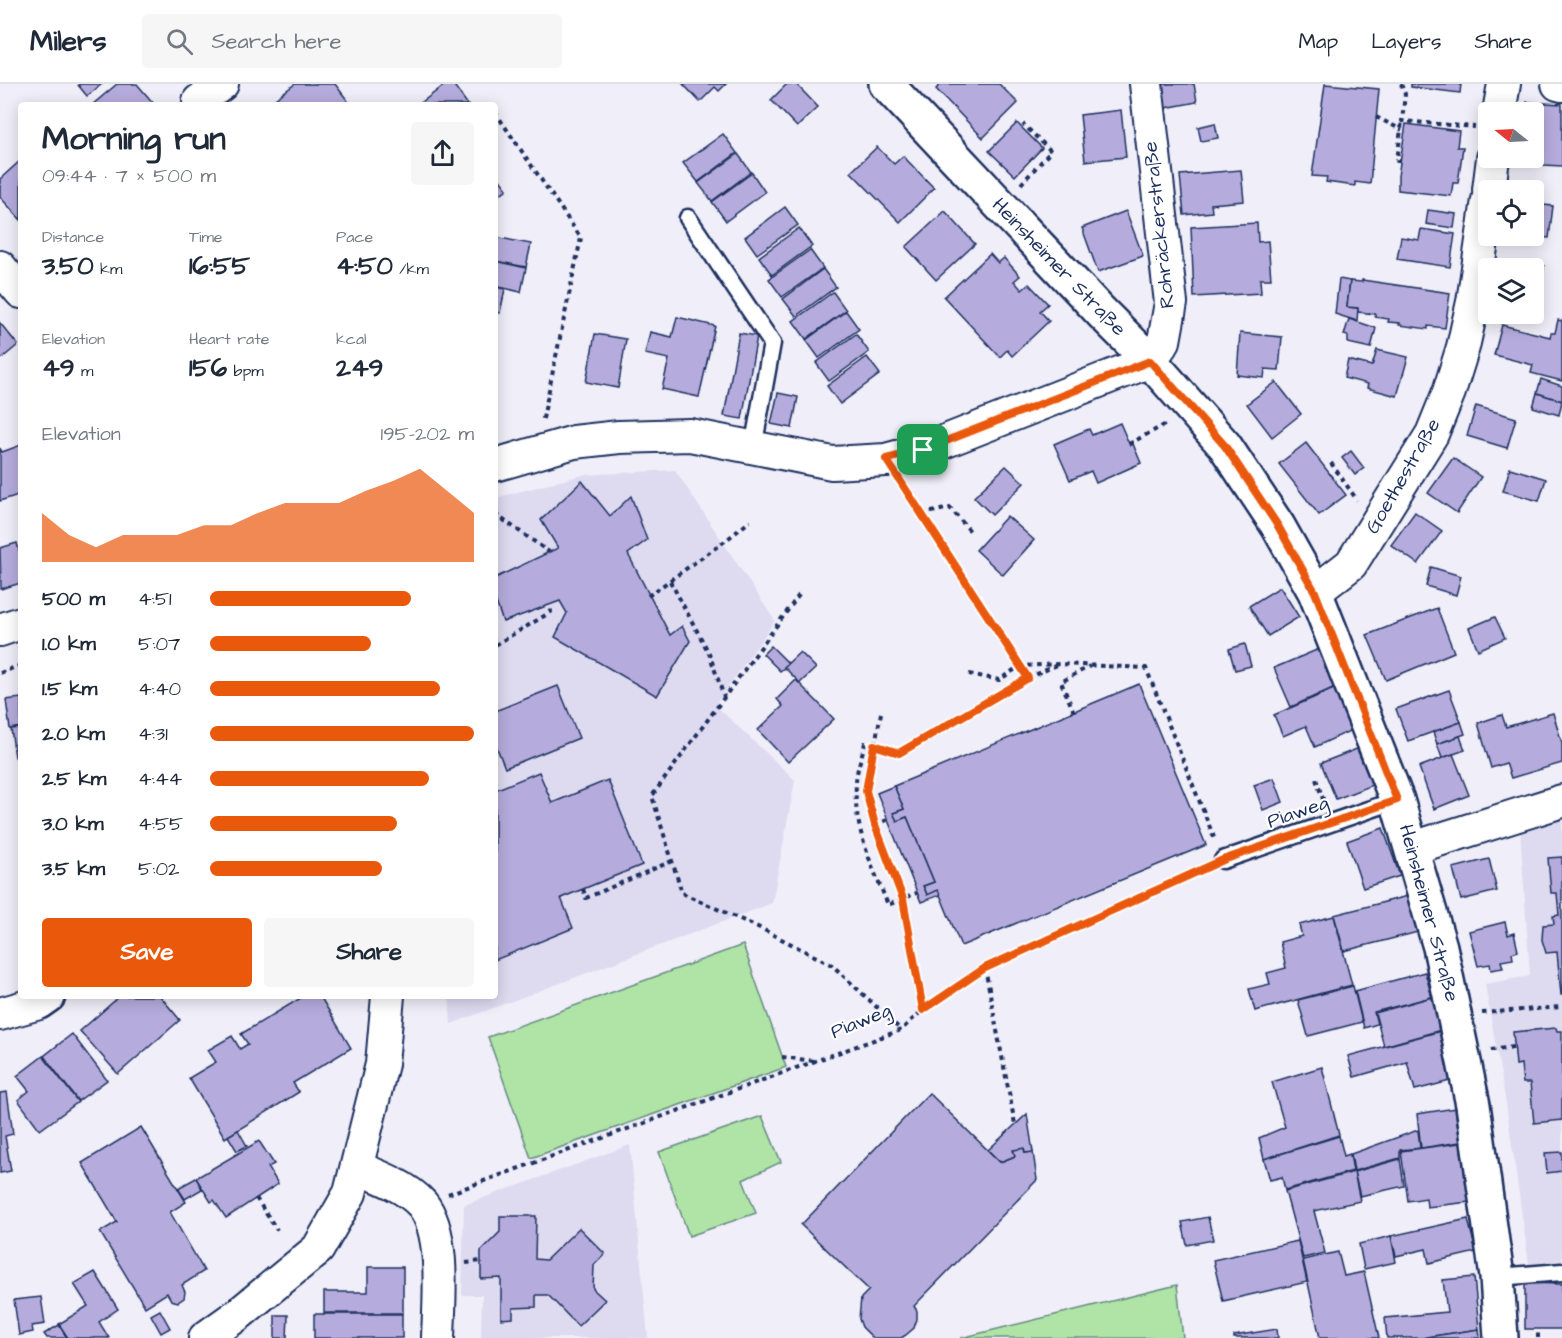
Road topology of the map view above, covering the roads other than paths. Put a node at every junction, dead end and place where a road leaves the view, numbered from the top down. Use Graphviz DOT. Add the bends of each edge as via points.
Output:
graph roads {
  1 [pos="886,84"];
  2 [pos="1146,84"];
  3 [pos="1504,84"];
  4 [pos="1496,102"];
  5 [pos="688,218"];
  6 [pos="1481,246"];
  7 [pos="0,267"];
  8 [pos="18,288"];
  9 [pos="1150,361"];
  10 [pos="753,448"];
  11 [pos="498,464"];
  12 [pos="1315,592"];
  13 [pos="18,624"];
  14 [pos="0,630"];
  15 [pos="1397,800"];
  16 [pos="1562,801"];
  17 [pos="1413,848"];
  18 [pos="1223,860"];
  19 [pos="45,999"];
  20 [pos="388,999"];
  21 [pos="4,1018"];
  22 [pos="358,1168"];
  23 [pos="1562,1272"];
  24 [pos="1497,1277"];
  25 [pos="205,1338"];
  26 [pos="438,1338"];
  27 [pos="1501,1338"];
  1 -- 9 [label="street, Heinsheimer Straße"];
  2 -- 9 [label="street, Rohräckerstraße" via="1171,303 1164,341"];
  3 -- 4 [label="street"];
  5 -- 10 [label="lane" via="772,343"];
  6 -- 12 [label="street, Goethestraße" via="1463,347 1431,434 1351,564"];
  7 -- 8 [label="street"];
  9 -- 10 [label="street" via="923,450 886,459 832,463"];
  9 -- 12 [label="street, Heinsheimer Straße" via="1225,446 1278,526"];
  10 -- 11 [label="street" via="690,435 619,437 574,442"];
  12 -- 15 [label="street, Heinsheimer Straße"];
  13 -- 14 [label="street"];
  15 -- 17 [label="street, Heinsheimer Straße"];
  15 -- 18 [label="lane, Piaweg"];
  16 -- 17 [label="street"];
  17 -- 24 [label="street, Heinsheimer Straße" via="1459,1031"];
  19 -- 21 [label="street"];
  20 -- 22 [label="street" via="382,1064"];
  22 -- 25 [label="street" via="350,1193 318,1249"];
  22 -- 26 [label="street" via="391,1182 422,1203 435,1230"];
  23 -- 24 [label="lane"];
  24 -- 27 [label="street, Heinsheimer Straße"];
}
